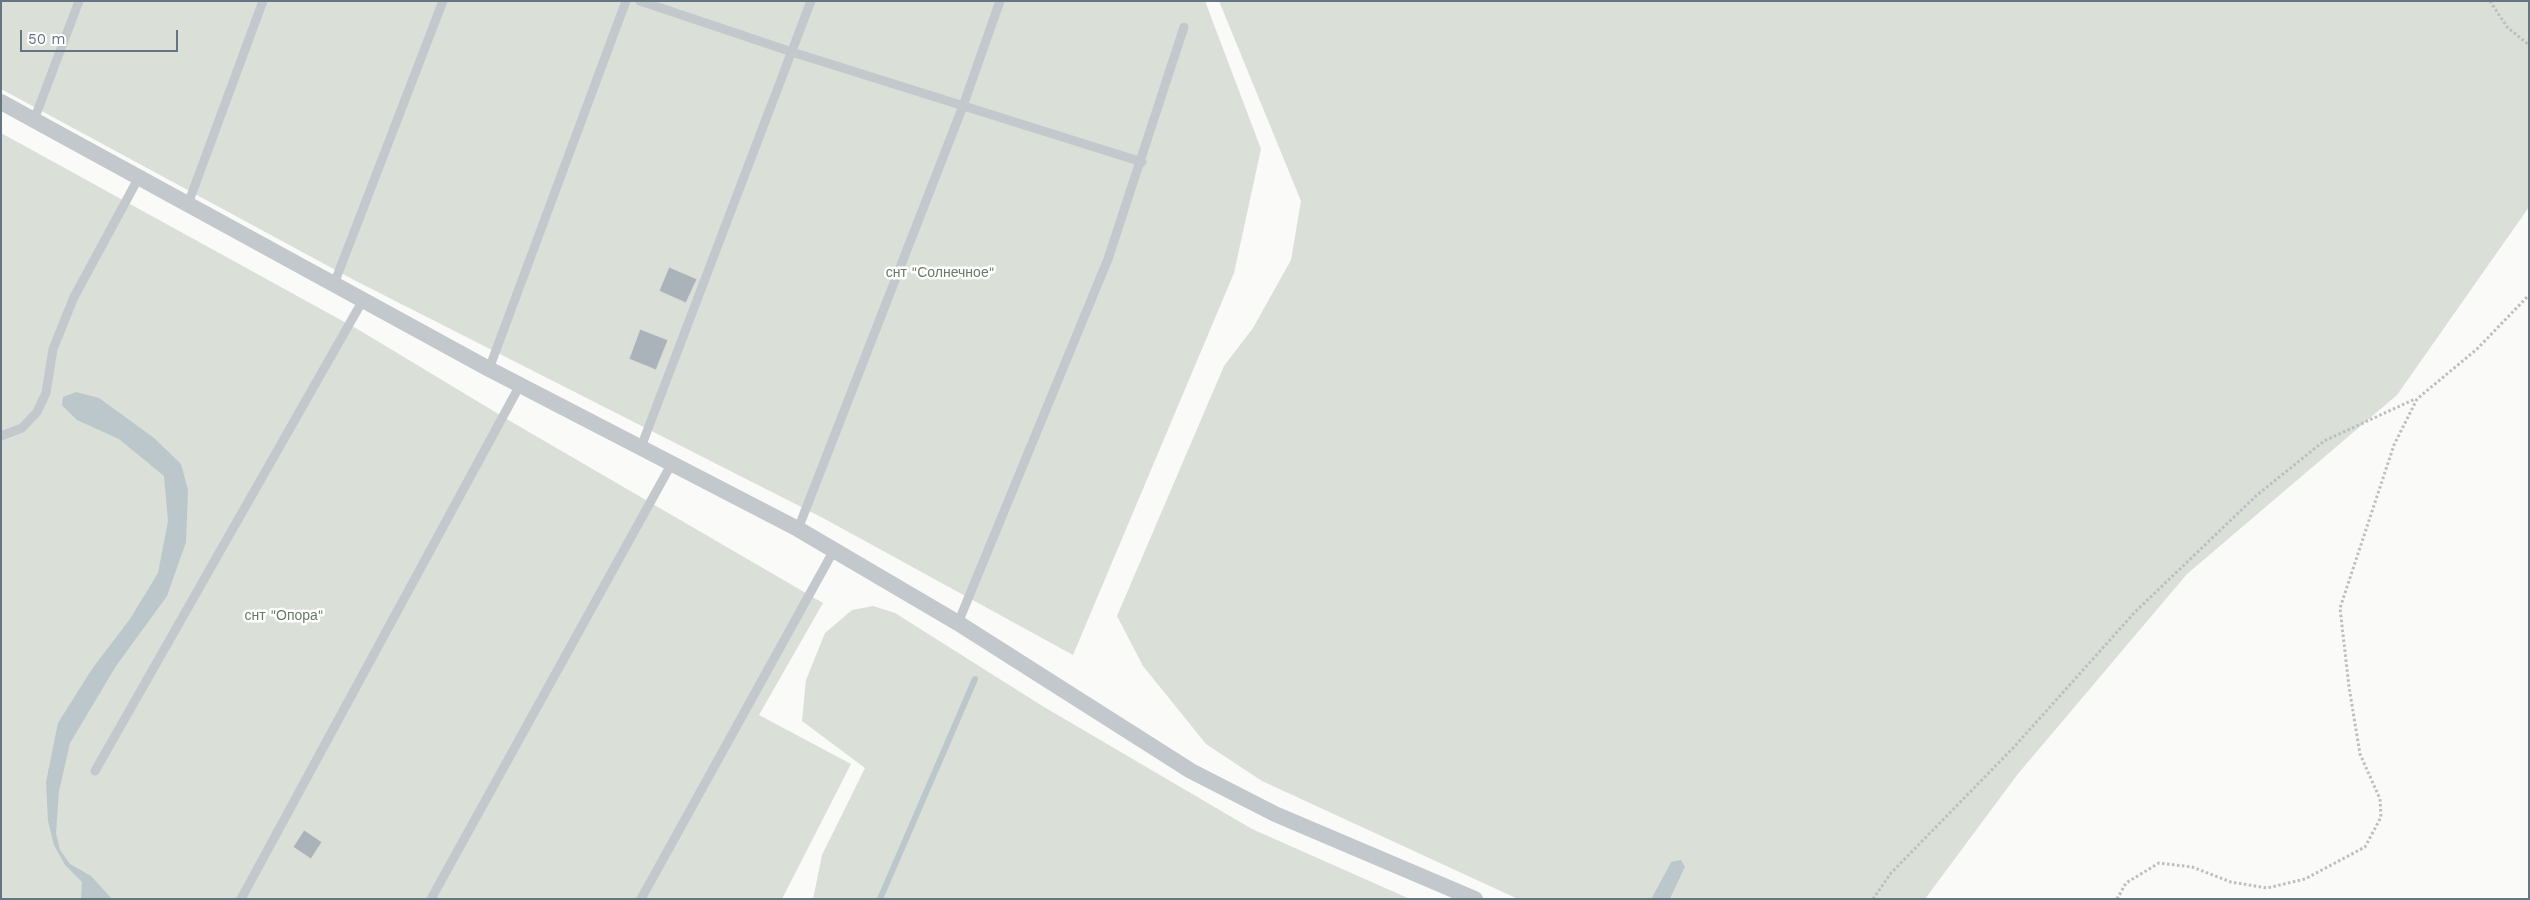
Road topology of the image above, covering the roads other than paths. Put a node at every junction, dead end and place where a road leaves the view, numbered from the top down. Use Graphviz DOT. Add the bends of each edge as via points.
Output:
graph roads {
  1 [pos="79,1"];
  2 [pos="263,1"];
  3 [pos="444,1"];
  4 [pos="626,1"];
  5 [pos="640,1"];
  6 [pos="811,1"];
  7 [pos="1000,1"];
  8 [pos="1184,27"];
  9 [pos="792,52"];
  10 [pos="1,102"];
  11 [pos="963,106"];
  12 [pos="34,120"];
  13 [pos="1142,162"];
  14 [pos="140,177"];
  15 [pos="188,204"];
  16 [pos="334,284"];
  17 [pos="363,300"];
  18 [pos="489,369"];
  19 [pos="520,385"];
  20 [pos="1,436"];
  21 [pos="642,447"];
  22 [pos="672,463"];
  23 [pos="798,529"];
  24 [pos="834,550"];
  25 [pos="958,623"];
  26 [pos="95,771"];
  27 [pos="241,899"];
  28 [pos="431,899"];
  29 [pos="641,899"];
  30 [pos="1474,899"];
  1 -- 12 [label="lane"];
  2 -- 15 [label="lane"];
  3 -- 16 [label="lane"];
  4 -- 18 [label="lane"];
  5 -- 9 [label="lane"];
  6 -- 9 [label="lane"];
  7 -- 11 [label="lane"];
  8 -- 13 [label="lane"];
  9 -- 11 [label="lane"];
  9 -- 21 [label="lane"];
  10 -- 12 [label="street"];
  11 -- 13 [label="lane"];
  11 -- 23 [label="lane"];
  12 -- 14 [label="street"];
  13 -- 25 [label="lane" via="1108,259"];
  14 -- 15 [label="street"];
  14 -- 20 [label="lane" via="74,297 53,349 46,393 37,412 22,428"];
  15 -- 16 [label="street"];
  16 -- 17 [label="street"];
  17 -- 18 [label="street"];
  17 -- 26 [label="lane"];
  18 -- 19 [label="street"];
  19 -- 21 [label="street"];
  19 -- 27 [label="lane"];
  21 -- 22 [label="street"];
  22 -- 23 [label="street"];
  22 -- 28 [label="lane"];
  23 -- 24 [label="street"];
  24 -- 25 [label="street"];
  24 -- 29 [label="lane"];
  25 -- 30 [label="street" via="1191,771 1275,814"];
}
